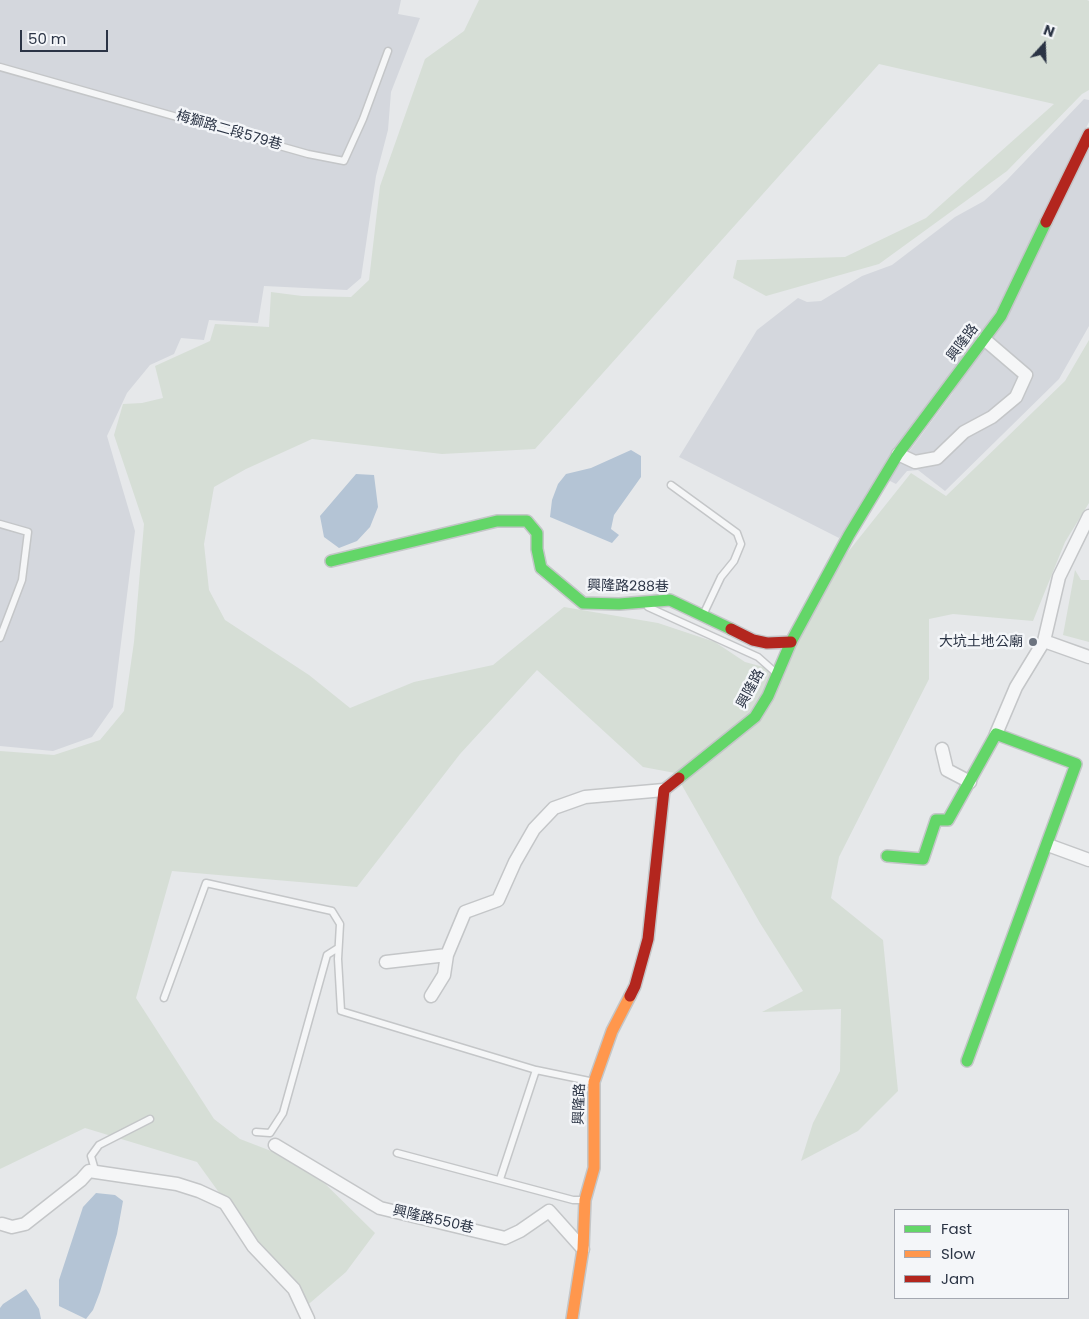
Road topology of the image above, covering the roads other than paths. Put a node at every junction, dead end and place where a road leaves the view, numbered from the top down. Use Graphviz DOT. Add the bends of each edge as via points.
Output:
graph roads {
  1 [pos="388,51"];
  2 [pos="0,67"];
  3 [pos="1089,134"];
  4 [pos="984,339"];
  5 [pos="898,454"];
  6 [pos="671,485"];
  7 [pos="1089,516"];
  8 [pos="0,524"];
  9 [pos="331,561"];
  10 [pos="638,602"];
  11 [pos="702,616"];
  12 [pos="0,638"];
  13 [pos="1044,641"];
  14 [pos="791,642"];
  15 [pos="1089,657"];
  16 [pos="777,674"];
  17 [pos="996,734"];
  18 [pos="942,749"];
  19 [pos="970,782"];
  20 [pos="664,790"];
  21 [pos="1048,844"];
  22 [pos="886,856"];
  23 [pos="1089,860"];
  24 [pos="338,948"];
  25 [pos="447,955"];
  26 [pos="386,962"];
  27 [pos="431,996"];
  28 [pos="164,998"];
  29 [pos="967,1061"];
  30 [pos="536,1070"];
  31 [pos="594,1082"];
  32 [pos="150,1119"];
  33 [pos="256,1132"];
  34 [pos="275,1146"];
  35 [pos="397,1153"];
  36 [pos="95,1170"];
  37 [pos="500,1179"];
  38 [pos="585,1200"];
  39 [pos="2,1224"];
  40 [pos="583,1249"];
  41 [pos="577,1317"];
  42 [pos="308,1319"];
  1 -- 2 [label="lane, 梅獅路二段579巷" via="344,161 308,154"];
  3 -- 4 [label="street, 興隆路" via="1001,316"];
  4 -- 5 [label="street, 興隆路"];
  4 -- 5 [label="street" via="1026,375 1016,397 992,417 964,432 938,458 915,462"];
  5 -- 14 [label="street, 興隆路" via="849,535"];
  6 -- 11 [label="lane" via="737,533 741,544"];
  7 -- 13 [label="street" via="1058,577"];
  8 -- 12 [label="lane" via="28,532 22,580"];
  9 -- 10 [label="street, 興隆路288巷" via="497,521 527,521 537,533 541,568 564,589 583,602"];
  10 -- 11 [label="street, 興隆路288巷" via="670,600"];
  10 -- 16 [label="lane" via="758,657"];
  11 -- 14 [label="street, 興隆路288巷" via="753,640"];
  13 -- 15 [label="street"];
  13 -- 17 [label="street" via="1016,687"];
  14 -- 16 [label="street, 興隆路"];
  16 -- 20 [label="street, 興隆路" via="756,717"];
  17 -- 19 [label="street"];
  17 -- 21 [label="street" via="1076,764"];
  18 -- 19 [label="street" via="947,770"];
  19 -- 22 [label="street" via="948,820 936,820 923,859"];
  20 -- 25 [label="street" via="584,797 554,808 534,829 498,900 465,912"];
  20 -- 31 [label="street, 興隆路" via="648,939 635,986 612,1031"];
  21 -- 23 [label="street"];
  21 -- 29 [label="street"];
  24 -- 28 [label="lane" via="340,924 332,911 206,883"];
  24 -- 30 [label="lane" via="341,1011"];
  24 -- 33 [label="lane" via="328,955 283,1113 270,1133"];
  25 -- 26 [label="street"];
  25 -- 27 [label="street" via="444,975"];
  30 -- 31 [label="lane"];
  30 -- 37 [label="lane"];
  31 -- 38 [label="street, 興隆路" via="594,1168"];
  32 -- 36 [label="lane" via="99,1145 92,1156"];
  34 -- 40 [label="street, 興隆路550巷" via="380,1208 505,1238 549,1212"];
  35 -- 37 [label="lane"];
  36 -- 39 [label="street" via="25,1224 12,1227"];
  36 -- 42 [label="street" via="177,1184 225,1203 253,1246 294,1289"];
  37 -- 38 [label="lane" via="573,1200"];
  38 -- 40 [label="street, 興隆路"];
  40 -- 41 [label="street, 興隆路"];
}
